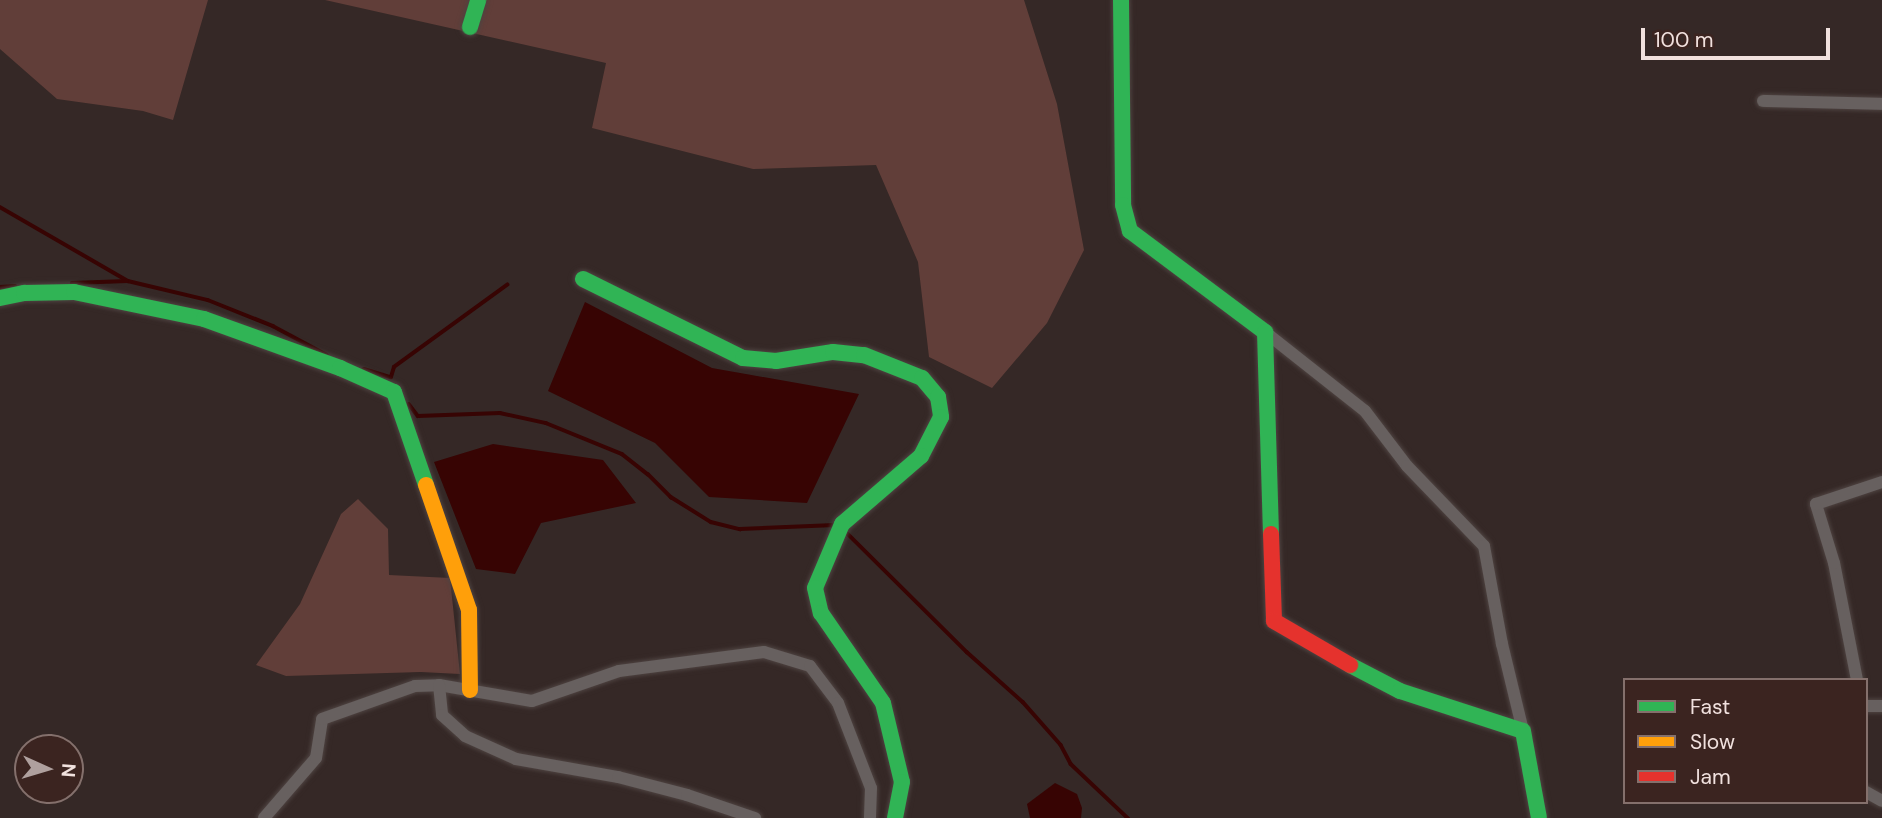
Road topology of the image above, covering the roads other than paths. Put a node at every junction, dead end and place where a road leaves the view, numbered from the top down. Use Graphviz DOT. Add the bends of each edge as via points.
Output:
graph roads {
  1 [pos="478,0"];
  2 [pos="1121,0"];
  3 [pos="471,27"];
  4 [pos="1763,101"];
  5 [pos="1882,104"];
  6 [pos="583,279"];
  7 [pos="0,298"];
  8 [pos="1265,332"];
  9 [pos="1882,482"];
  10 [pos="1857,678"];
  11 [pos="439,685"];
  12 [pos="470,691"];
  13 [pos="1523,731"];
  14 [pos="264,818"];
  15 [pos="755,818"];
  16 [pos="870,818"];
  17 [pos="895,818"];
  18 [pos="1539,818"];
  1 -- 3 [label="street"];
  2 -- 8 [label="street" via="1124,205 1130,231"];
  4 -- 5 [label="street"];
  6 -- 17 [label="street" via="743,358 776,361 833,352 864,355 922,378 938,397 941,417 921,456 841,527 815,588 821,613 883,704 902,782"];
  7 -- 12 [label="street" via="74,292 204,318 394,392 469,610"];
  8 -- 13 [label="street" via="1365,411 1407,466 1484,546"];
  8 -- 13 [label="street" via="1274,621 1400,691"];
  9 -- 10 [label="street" via="1816,504 1834,563"];
  11 -- 12 [label="street"];
  11 -- 14 [label="street" via="415,686 322,719 316,758"];
  11 -- 15 [label="street" via="442,715 465,736 516,759 618,776"];
  12 -- 16 [label="street" via="532,701 619,671 764,652 810,666 838,703 871,788"];
  13 -- 18 [label="street"];
}
